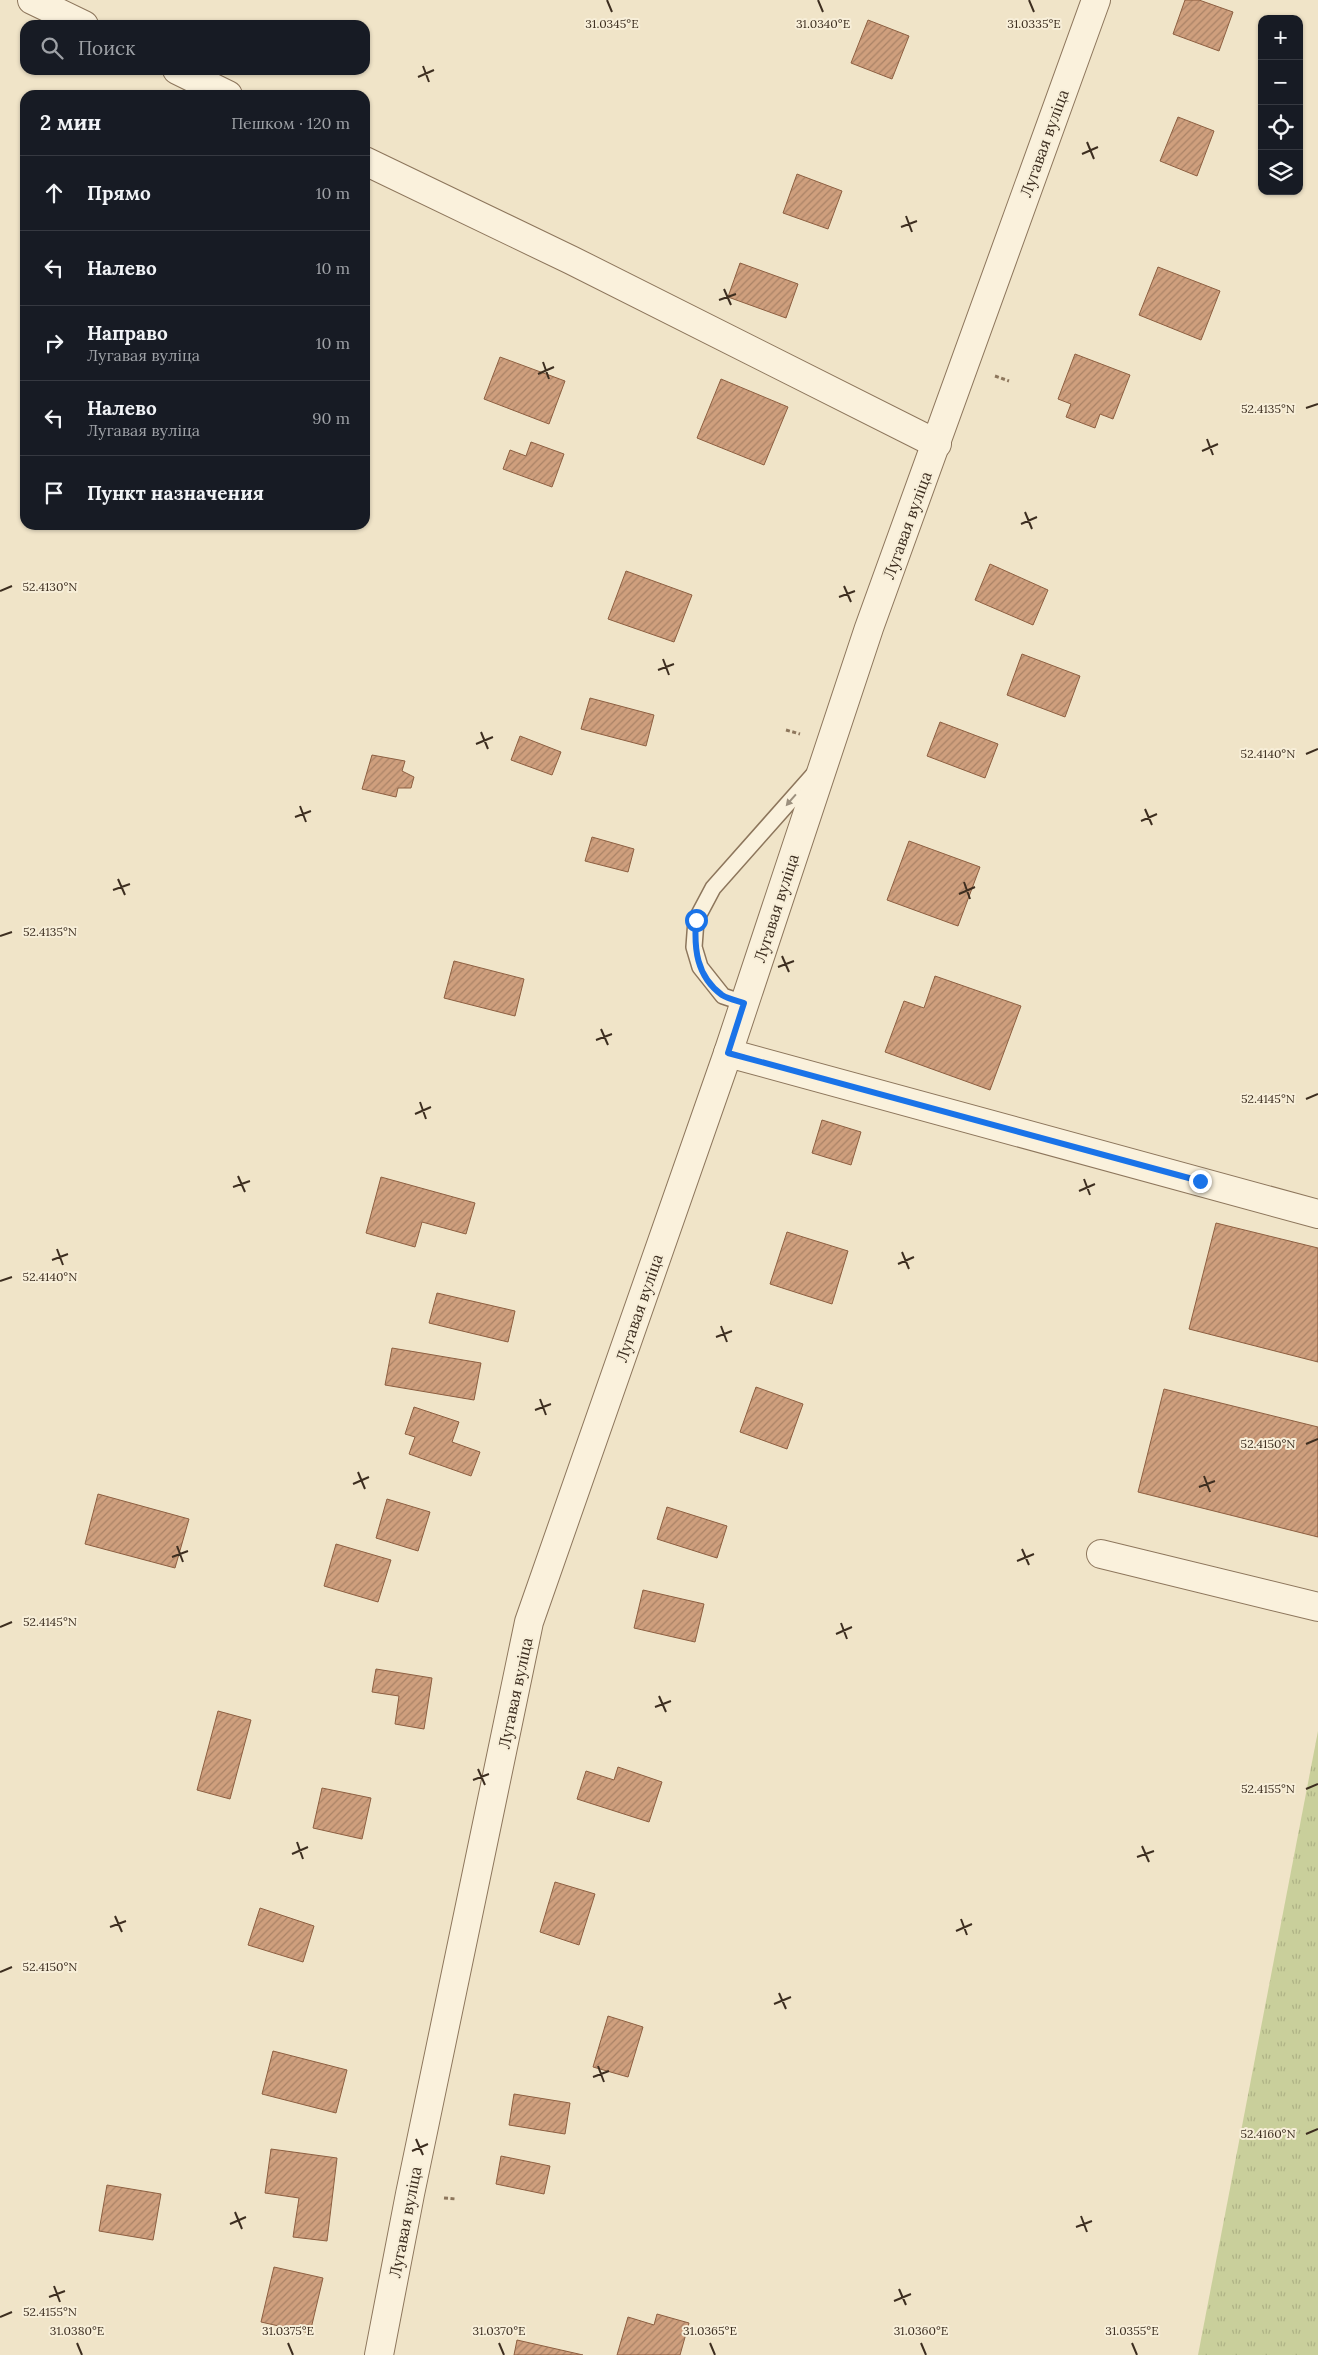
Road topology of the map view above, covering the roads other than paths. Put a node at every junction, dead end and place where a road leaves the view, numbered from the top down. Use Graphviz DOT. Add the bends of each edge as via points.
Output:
graph roads {
  1 [pos="32,0"];
  2 [pos="1096,0"];
  3 [pos="74,20"];
  4 [pos="187,75"];
  5 [pos="218,90"];
  6 [pos="370,163"];
  7 [pos="937,444"];
  8 [pos="823,763"];
  9 [pos="744,1003"];
  10 [pos="728,1053"];
  11 [pos="1318,1214"];
  12 [pos="1101,1554"];
  13 [pos="1318,1607"];
  14 [pos="379,2355"];
  1 -- 3 [label="street"];
  2 -- 7 [label="street, Лугавая вуліца"];
  4 -- 5 [label="street"];
  6 -- 7 [label="street" via="571,260"];
  7 -- 8 [label="street, Лугавая вуліца"];
  8 -- 9 [label="street, Лугавая вуліца"];
  8 -- 9 [label="lane, one-way" via="713,888 696,920 694,947 700,967 723,996"];
  9 -- 10 [label="street, Лугавая вуліца"];
  10 -- 11 [label="street"];
  10 -- 14 [label="street, Лугавая вуліца" via="529,1622"];
  12 -- 13 [label="street"];
}
